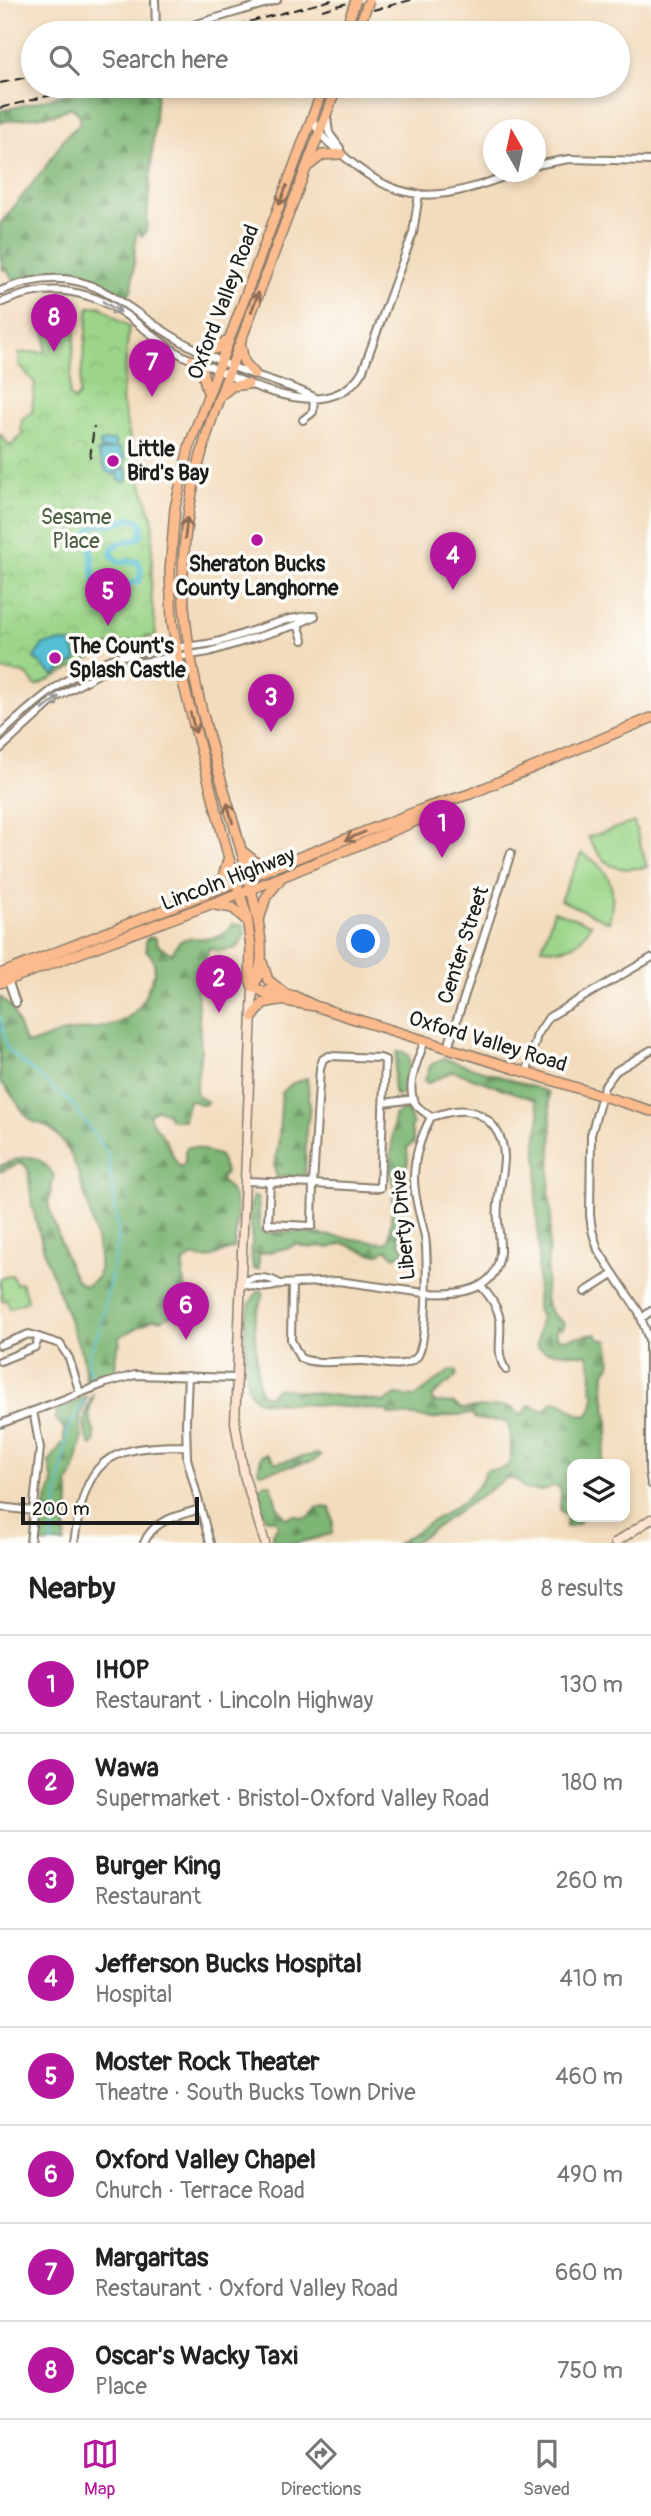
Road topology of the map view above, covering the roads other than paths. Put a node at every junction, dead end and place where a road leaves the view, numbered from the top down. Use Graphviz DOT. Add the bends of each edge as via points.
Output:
graph roads {
  1 [pos="155,0"];
  2 [pos="277,0"];
  3 [pos="356,0"];
  4 [pos="369,0"];
  5 [pos="155,21"];
  6 [pos="210,21"];
  7 [pos="348,21"];
  8 [pos="361,21"];
  9 [pos="319,98"];
  10 [pos="332,98"];
  11 [pos="326,113"];
  12 [pos="312,117"];
  13 [pos="318,134"];
  14 [pos="344,156"];
  15 [pos="651,162"];
  16 [pos="546,163"];
  17 [pos="306,168"];
  18 [pos="488,182"];
  19 [pos="419,194"];
  20 [pos="0,291"];
  21 [pos="0,303"];
  22 [pos="229,337"];
  23 [pos="242,338"];
  24 [pos="203,352"];
  25 [pos="192,360"];
  26 [pos="219,365"];
  27 [pos="229,371"];
  28 [pos="255,374"];
  29 [pos="248,384"];
  30 [pos="206,395"];
  31 [pos="220,396"];
  32 [pos="314,397"];
  33 [pos="303,420"];
  34 [pos="298,624"];
  35 [pos="303,640"];
  36 [pos="189,650"];
  37 [pos="177,651"];
  38 [pos="651,718"];
  39 [pos="0,734"];
  40 [pos="0,749"];
  41 [pos="465,796"];
  42 [pos="240,848"];
  43 [pos="511,853"];
  44 [pos="228,855"];
  45 [pos="288,863"];
  46 [pos="283,877"];
  47 [pos="248,879"];
  48 [pos="237,883"];
  49 [pos="251,890"];
  50 [pos="240,893"];
  51 [pos="206,895"];
  52 [pos="210,905"];
  53 [pos="259,926"];
  54 [pos="249,927"];
  55 [pos="651,958"];
  56 [pos="261,959"];
  57 [pos="3,979"];
  58 [pos="253,987"];
  59 [pos="282,996"];
  60 [pos="16,1003"];
  61 [pos="253,1017"];
  62 [pos="425,1040"];
  63 [pos="448,1047"];
  64 [pos="651,1050"];
  65 [pos="527,1070"];
  66 [pos="602,1094"];
  67 [pos="414,1099"];
  68 [pos="384,1103"];
  69 [pos="651,1111"];
  70 [pos="431,1117"];
  71 [pos="246,1181"];
  72 [pos="270,1182"];
  73 [pos="313,1184"];
  74 [pos="613,1274"];
  75 [pos="241,1283"];
  76 [pos="292,1284"];
  77 [pos="481,1286"];
  78 [pos="585,1292"];
  79 [pos="425,1293"];
  80 [pos="651,1311"];
  81 [pos="642,1318"];
  82 [pos="39,1337"];
  83 [pos="0,1345"];
  84 [pos="0,1361"];
  85 [pos="506,1370"];
  86 [pos="188,1376"];
  87 [pos="236,1378"];
  88 [pos="80,1393"];
  89 [pos="33,1411"];
  90 [pos="0,1424"];
  91 [pos="186,1446"];
  92 [pos="651,1484"];
  93 [pos="0,1507"];
  94 [pos="200,1509"];
  95 [pos="34,1511"];
  96 [pos="651,1519"];
  97 [pos="30,1543"];
  98 [pos="74,1543"];
  99 [pos="144,1543"];
  100 [pos="210,1543"];
  101 [pos="265,1543"];
  102 [pos="615,1543"];
  1 -- 5 [label="street"];
  2 -- 6 [label="street"];
  3 -- 7 [label="main road, bridge"];
  4 -- 8 [label="main road, bridge"];
  9 -- 12 [label="main road, Oxford Valley Road"];
  10 -- 11 [label="main road, Oxford Valley Road"];
  11 -- 13 [label="main road, Oxford Valley Road"];
  11 -- 14 [label="street" via="331,137"];
  12 -- 13 [label="street"];
  12 -- 22 [label="main road, Oxford Valley Road, one-way"];
  13 -- 14 [label="street"];
  13 -- 17 [label="main road, Oxford Valley Road"];
  14 -- 17 [label="main road" via="322,155"];
  14 -- 19 [label="street" via="377,181"];
  15 -- 16 [label="street" via="569,159"];
  23 -- 17 [label="main road, Oxford Valley Road, one-way"];
  18 -- 19 [label="street" via="462,191"];
  19 -- 32 [label="street" via="413,233 363,370 344,391"];
  20 -- 24 [label="street" via="50,278 83,283 110,293"];
  21 -- 25 [label="street, one-way" via="49,289 83,294 109,304"];
  22 -- 24 [label="main road" via="218,348"];
  22 -- 26 [label="main road, Oxford Valley Road"];
  23 -- 27 [label="main road, Oxford Valley Road"];
  23 -- 28 [label="main road" via="244,362"];
  24 -- 26 [label="street"];
  25 -- 26 [label="street"];
  25 -- 30 [label="main road" via="204,374"];
  26 -- 27 [label="street"];
  26 -- 30 [label="main road, Oxford Valley Road"];
  27 -- 28 [label="street"];
  27 -- 29 [label="street"];
  27 -- 31 [label="main road, Oxford Valley Road"];
  28 -- 32 [label="street"];
  29 -- 31 [label="main road" via="232,386"];
  29 -- 32 [label="street" via="300,400"];
  30 -- 37 [label="main road, Oxford Valley Road" via="185,460 173,524 170,572"];
  36 -- 31 [label="main road, Oxford Valley Road, one-way" via="183,580 186,525 198,464"];
  32 -- 33 [label="street" via="313,412"];
  34 -- 35 [label="street"];
  34 -- 36 [label="street" via="209,652"];
  34 -- 36 [label="street" via="316,616 294,617"];
  36 -- 37 [label="street"];
  42 -- 36 [label="main road, Oxford Valley Road, one-way"];
  37 -- 39 [label="street" via="125,655 92,666 56,685"];
  40 -- 37 [label="street, one-way" via="56,698 86,680"];
  37 -- 44 [label="main road, Oxford Valley Road, one-way"];
  38 -- 41 [label="main road, Lincoln Highway"];
  41 -- 45 [label="main road, Lincoln Highway, one-way"];
  41 -- 46 [label="main road, Lincoln Highway"];
  42 -- 45 [label="main road" via="258,864"];
  42 -- 47 [label="main road, Oxford Valley Road"];
  43 -- 63 [label="street, Center Street"];
  44 -- 48 [label="main road, Oxford Valley Road"];
  44 -- 51 [label="main road" via="223,877"];
  45 -- 47 [label="main road, Lincoln Highway"];
  46 -- 49 [label="main road, Lincoln Highway"];
  46 -- 53 [label="main road" via="266,897"];
  47 -- 48 [label="main road, Lincoln Highway"];
  47 -- 49 [label="main road, Oxford Valley Road"];
  48 -- 50 [label="main road, Oxford Valley Road"];
  48 -- 51 [label="main road, Lincoln Highway"];
  49 -- 50 [label="main road, Lincoln Highway"];
  49 -- 53 [label="main road, Oxford Valley Road"];
  50 -- 52 [label="main road, Lincoln Highway"];
  50 -- 54 [label="main road, Oxford Valley Road"];
  51 -- 57 [label="main road, Lincoln Highway"];
  52 -- 54 [label="main road" via="239,911"];
  52 -- 57 [label="main road, Lincoln Highway"];
  53 -- 56 [label="main road, Oxford Valley Road"];
  54 -- 58 [label="main road, Oxford Valley Road"];
  55 -- 65 [label="street" via="549,1017 537,1035"];
  56 -- 58 [label="main road, Oxford Valley Road"];
  56 -- 59 [label="main road" via="268,979"];
  57 -- 60 [label="street"];
  58 -- 59 [label="main road, Oxford Valley Road"];
  58 -- 61 [label="main road"];
  59 -- 61 [label="main road" via="263,1003"];
  59 -- 62 [label="main road, Oxford Valley Road"];
  61 -- 71 [label="main road"];
  62 -- 63 [label="main road, Oxford Valley Road"];
  62 -- 67 [label="street" via="412,1083"];
  63 -- 65 [label="main road, Oxford Valley Road"];
  64 -- 66 [label="street" via="616,1071"];
  65 -- 66 [label="main road, Oxford Valley Road"];
  66 -- 69 [label="main road, Oxford Valley Road"];
  66 -- 74 [label="street" via="592,1135 590,1214 594,1238"];
  67 -- 68 [label="street"];
  67 -- 70 [label="street"];
  68 -- 73 [label="street, Liberty Drive" via="380,1188"];
  68 -- 73 [label="street, Liberty Drive" via="385,1060 323,1059"];
  70 -- 77 [label="street" via="469,1111 498,1130 502,1143 497,1208 500,1255"];
  70 -- 79 [label="street, Liberty Drive" via="415,1158 414,1182 426,1247"];
  71 -- 72 [label="street, Liberty Drive"];
  71 -- 75 [label="main road"];
  72 -- 73 [label="street, Liberty Drive"];
  72 -- 73 [label="street" via="268,1224 312,1226"];
  74 -- 78 [label="street"];
  74 -- 81 [label="street"];
  75 -- 76 [label="street, Liberty Drive" via="249,1278"];
  75 -- 87 [label="main road"];
  76 -- 79 [label="street, Liberty Drive" via="338,1281"];
  76 -- 79 [label="street, Liberty Drive" via="291,1340 296,1354 309,1362 405,1364 414,1360 422,1343"];
  77 -- 79 [label="street, Liberty Drive" via="452,1294"];
  77 -- 85 [label="street" via="500,1320 499,1361"];
  80 -- 81 [label="street"];
  81 -- 92 [label="street" via="650,1352"];
  82 -- 83 [label="street" via="29,1334"];
  82 -- 84 [label="street" via="35,1347"];
  82 -- 88 [label="street" via="60,1344"];
  86 -- 87 [label="street"];
  86 -- 88 [label="street" via="135,1375"];
  86 -- 91 [label="street"];
  87 -- 101 [label="main road" via="237,1441"];
  88 -- 89 [label="street"];
  89 -- 90 [label="street"];
  89 -- 95 [label="street" via="40,1448"];
  91 -- 94 [label="street"];
  91 -- 98 [label="street" via="130,1449 99,1466 85,1489"];
  93 -- 95 [label="street"];
  94 -- 99 [label="street" via="158,1524"];
  94 -- 100 [label="street"];
  95 -- 97 [label="street"];
  96 -- 102 [label="main road"];
}
